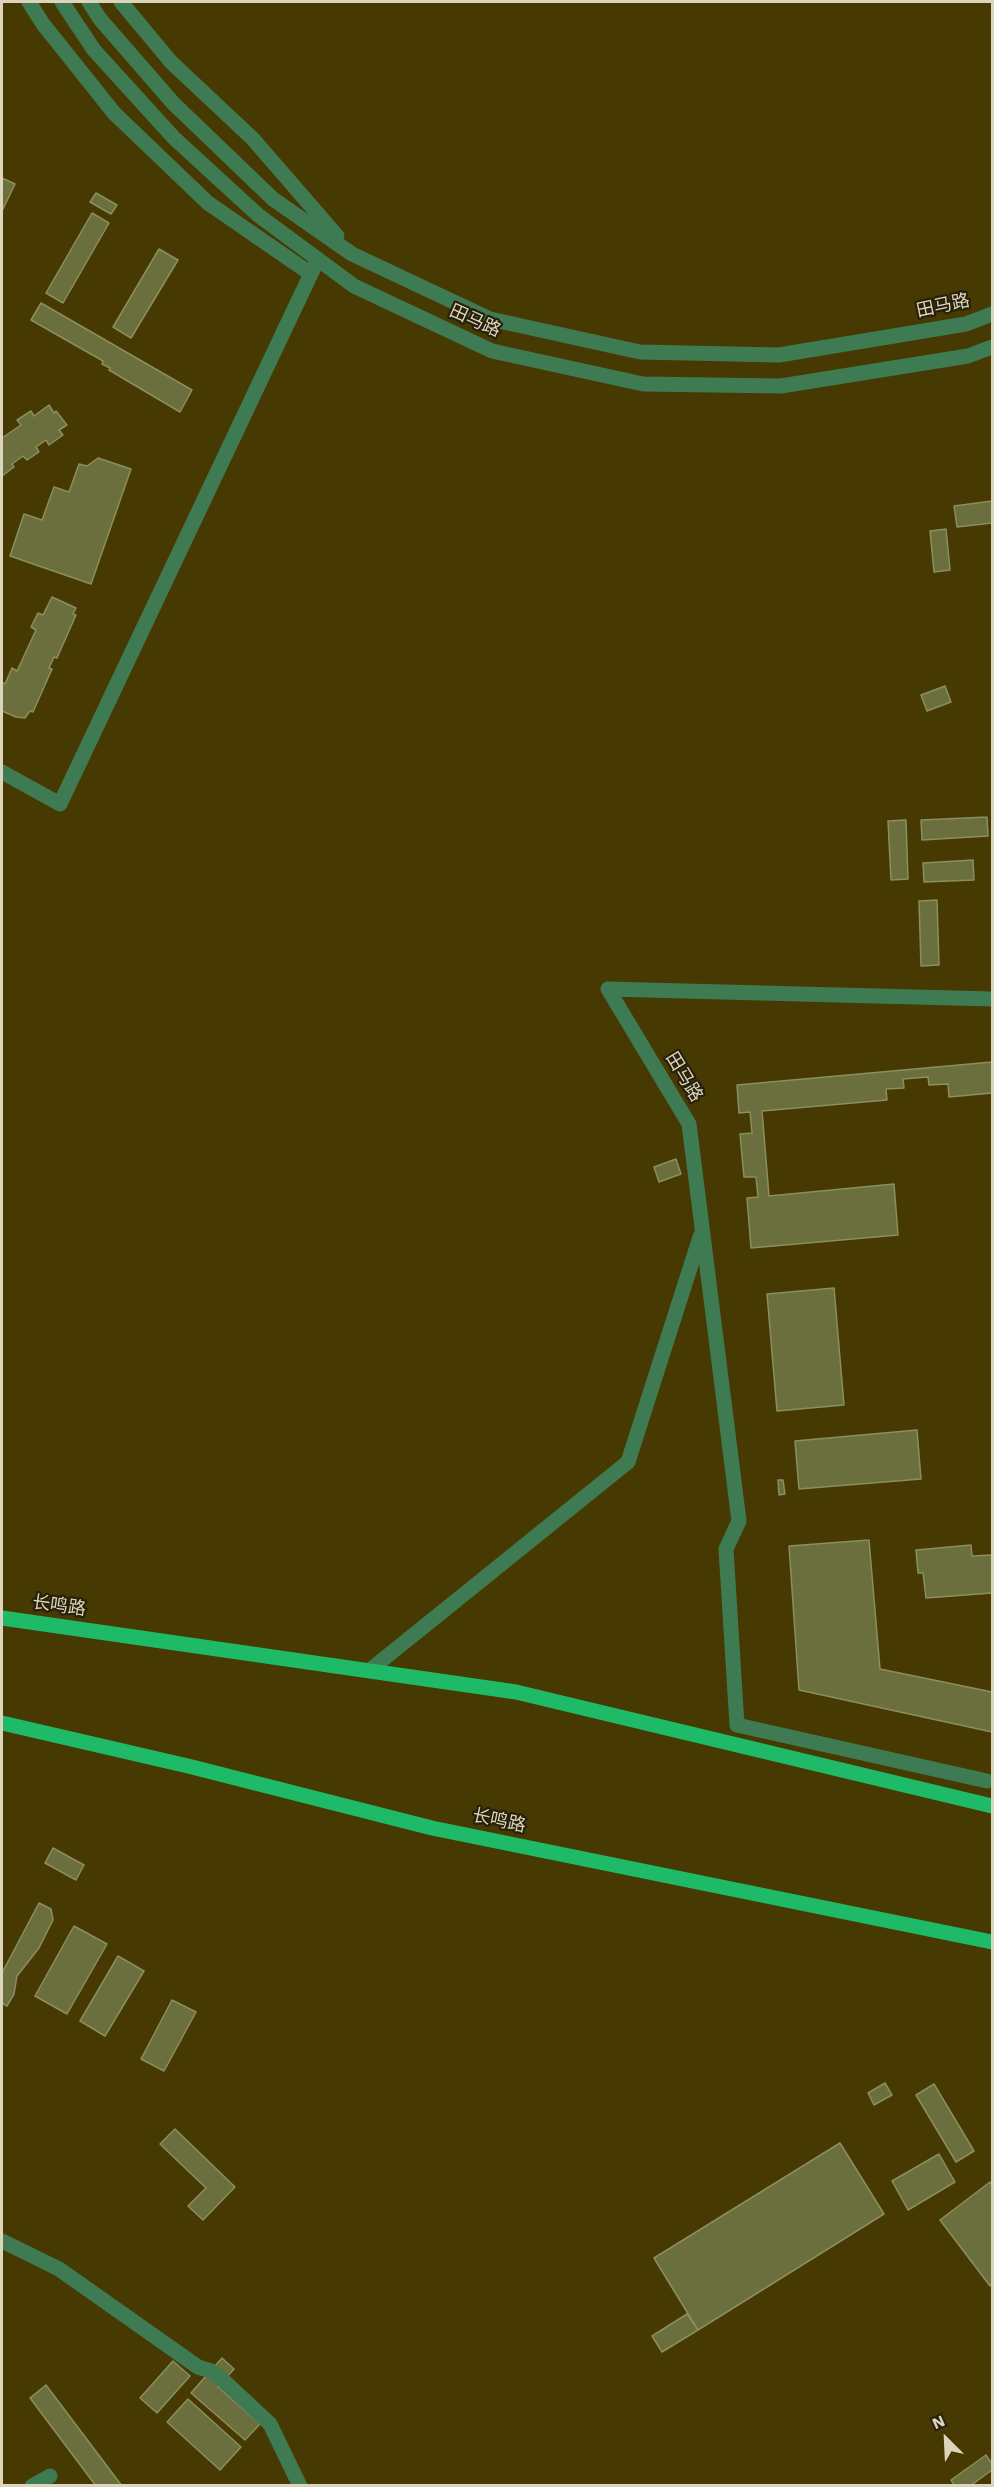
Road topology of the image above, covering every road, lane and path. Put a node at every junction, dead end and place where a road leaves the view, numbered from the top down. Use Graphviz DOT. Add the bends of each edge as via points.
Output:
graph roads {
  1 [pos="29,2"];
  2 [pos="62,2"];
  3 [pos="89,2"];
  4 [pos="121,2"];
  5 [pos="352,254"];
  6 [pos="318,259"];
  7 [pos="311,274"];
  8 [pos="993,314"];
  9 [pos="993,347"];
  10 [pos="2,772"];
  11 [pos="993,999"];
  12 [pos="702,1231"];
  13 [pos="2,1618"];
  14 [pos="370,1670"];
  15 [pos="2,1723"];
  16 [pos="987,1781"];
  17 [pos="993,1806"];
  18 [pos="993,1942"];
  19 [pos="2,2241"];
  20 [pos="50,2476"];
  21 [pos="32,2486"];
  22 [pos="300,2486"];
  1 -- 7 [label="street" via="114,113 148,146 208,203"];
  2 -- 6 [label="street, 田马路" via="94,50 174,138 258,215"];
  3 -- 5 [label="street, 田马路" via="100,20 173,103 264,191"];
  4 -- 5 [label="street" via="171,62 253,139"];
  5 -- 8 [label="street, 田马路" via="490,319 640,352 779,355 966,324"];
  6 -- 7 [label="street"];
  6 -- 9 [label="street, 田马路" via="354,286 492,351 643,384 781,386 968,356"];
  7 -- 10 [label="street" via="60,804"];
  11 -- 12 [label="street, 田马路" via="608,989 689,1124"];
  12 -- 14 [label="street" via="628,1462"];
  12 -- 16 [label="street, 田马路" via="739,1521 726,1549 737,1725"];
  13 -- 14 [label="main road, 长鸣路"];
  14 -- 17 [label="main road, 长鸣路" via="516,1692"];
  15 -- 18 [label="main road, 长鸣路" via="432,1828"];
  19 -- 22 [label="street" via="59,2269 198,2367 223,2380 270,2424"];
  20 -- 21 [label="street"];
}
